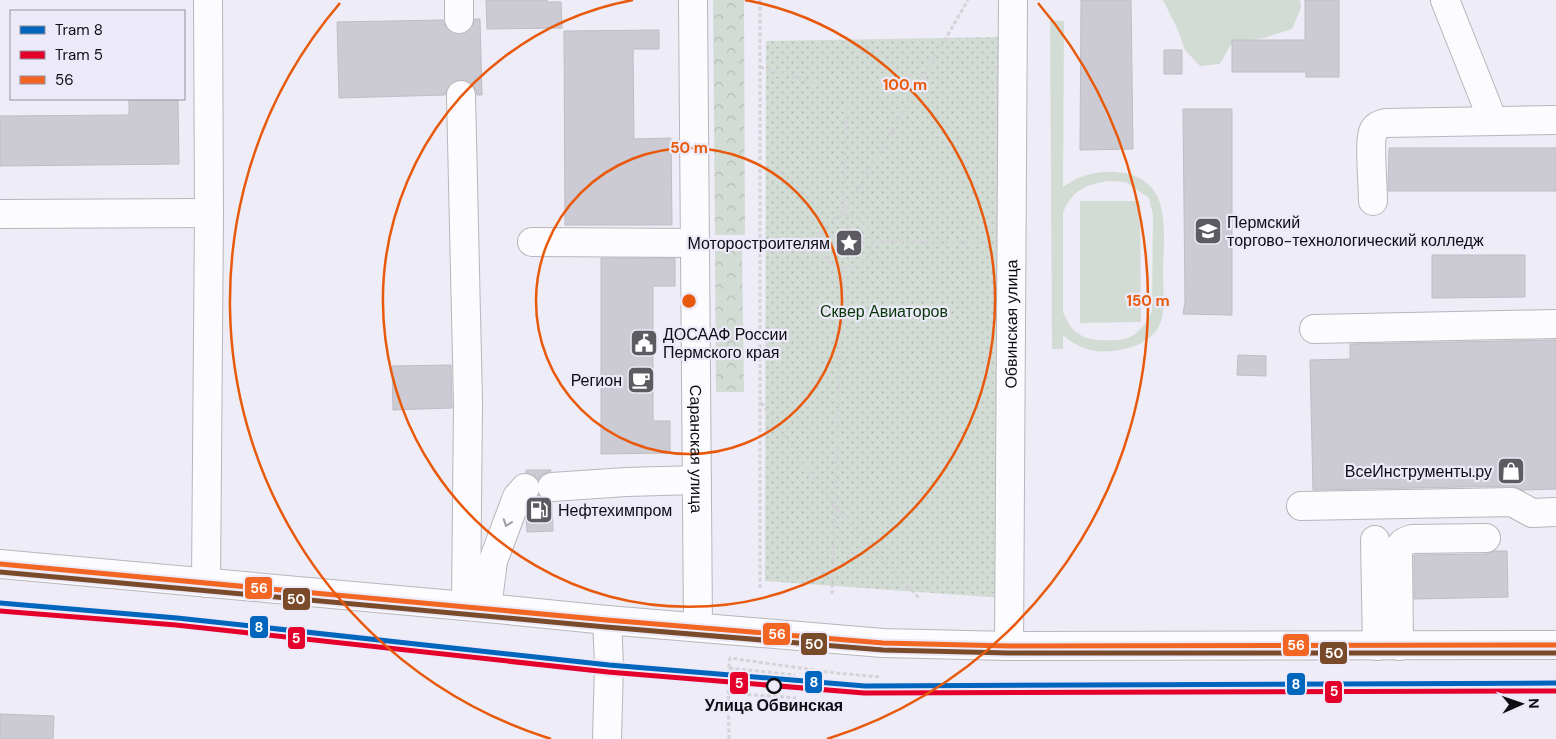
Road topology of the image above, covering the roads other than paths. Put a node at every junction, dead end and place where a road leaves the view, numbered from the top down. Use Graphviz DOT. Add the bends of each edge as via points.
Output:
graph roads {
  1 [pos="208,0"];
  2 [pos="693,0"];
  3 [pos="1014,0"];
  4 [pos="1445,0"];
  5 [pos="461,95"];
  6 [pos="1556,120"];
  7 [pos="1493,121"];
  8 [pos="1373,201"];
  9 [pos="209,213"];
  10 [pos="0,214"];
  11 [pos="532,242"];
  12 [pos="694,243"];
  13 [pos="1556,324"];
  14 [pos="1314,329"];
  15 [pos="697,480"];
  16 [pos="1300,506"];
  17 [pos="1556,512"];
  18 [pos="1486,538"];
  19 [pos="1375,540"];
  20 [pos="0,564"];
  21 [pos="206,583"];
  22 [pos="477,607"];
  23 [pos="607,620"];
  24 [pos="698,627"];
  25 [pos="1009,646"];
  26 [pos="1388,646"];
  27 [pos="1556,646"];
  28 [pos="607,739"];
  1 -- 9 [label="main road"];
  2 -- 12 [label="main road, Саранская улица"];
  3 -- 25 [label="main road, Обвинская улица"];
  4 -- 7 [label="main road"];
  5 -- 22 [label="main road" via="468,403"];
  6 -- 7 [label="main road"];
  7 -- 8 [label="main road" via="1379,125 1373,131 1372,143"];
  9 -- 10 [label="main road"];
  9 -- 21 [label="main road"];
  11 -- 12 [label="main road"];
  12 -- 15 [label="main road, Саранская улица"];
  13 -- 14 [label="main road"];
  15 -- 22 [label="main road, one-way" via="539,488 517,497"];
  15 -- 24 [label="main road, Саранская улица"];
  16 -- 17 [label="main road" via="1512,502 1532,513"];
  18 -- 26 [label="main road" via="1412,539 1399,545"];
  19 -- 26 [label="main road"];
  20 -- 21 [label="main road"];
  21 -- 22 [label="main road"];
  22 -- 23 [label="main road"];
  23 -- 24 [label="main road"];
  23 -- 28 [label="main road"];
  24 -- 25 [label="main road" via="884,643"];
  25 -- 26 [label="main road"];
  26 -- 27 [label="main road"];
}
